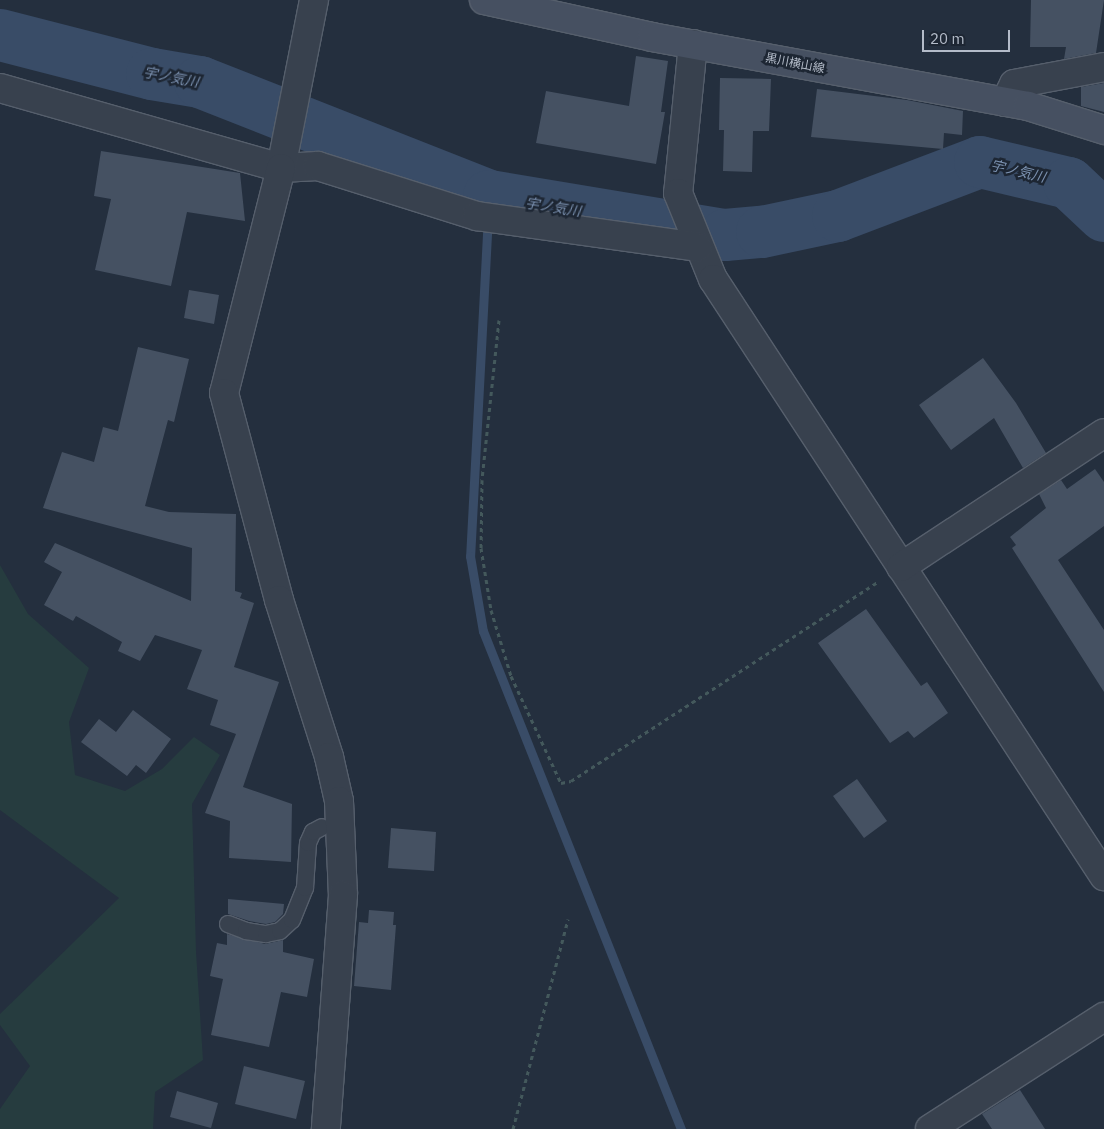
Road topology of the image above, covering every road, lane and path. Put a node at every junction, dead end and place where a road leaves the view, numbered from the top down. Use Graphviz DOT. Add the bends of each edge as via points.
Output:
graph roads {
  1 [pos="314,0"];
  2 [pos="484,0"];
  3 [pos="692,44"];
  4 [pos="1104,67"];
  5 [pos="0,88"];
  6 [pos="1005,102"];
  7 [pos="1104,130"];
  8 [pos="281,168"];
  9 [pos="697,244"];
  10 [pos="499,320"];
  11 [pos="1104,433"];
  12 [pos="901,567"];
  13 [pos="322,827"];
  14 [pos="1104,876"];
  15 [pos="568,919"];
  16 [pos="228,924"];
  17 [pos="1104,1017"];
  18 [pos="326,1129"];
  19 [pos="513,1129"];
  20 [pos="930,1129"];
  1 -- 8 [label="street"];
  2 -- 3 [label="main road, 黒川横山線"];
  3 -- 6 [label="main road, 黒川横山線"];
  3 -- 9 [label="street" via="678,193"];
  4 -- 6 [label="street" via="1014,84"];
  5 -- 8 [label="street"];
  6 -- 7 [label="main road, 黒川横山線"];
  8 -- 9 [label="street" via="318,166 486,218"];
  8 -- 18 [label="street" via="224,393 280,600 340,801 343,895"];
  9 -- 12 [label="street" via="713,279"];
  10 -- 12 [label="path" via="482,480 481,548 491,610 512,676 561,783 571,781"];
  11 -- 12 [label="street"];
  12 -- 14 [label="street"];
  13 -- 16 [label="lane" via="313,832 308,843 305,888 292,920 280,931 266,934"];
  15 -- 19 [label="path"];
  17 -- 20 [label="street"];
}
